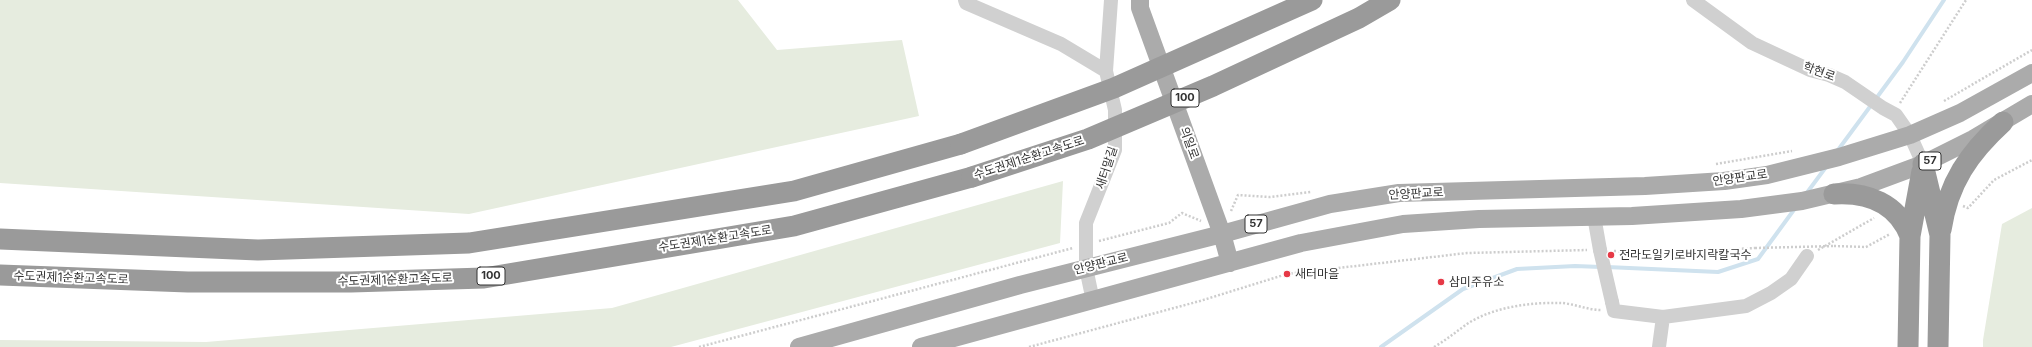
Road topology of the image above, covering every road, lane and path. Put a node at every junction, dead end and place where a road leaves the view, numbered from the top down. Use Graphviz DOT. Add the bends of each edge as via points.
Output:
graph roads {
  1 [pos="1111,0"];
  2 [pos="1140,0"];
  3 [pos="1312,0"];
  4 [pos="1390,0"];
  5 [pos="1693,0"];
  6 [pos="1966,0"];
  7 [pos="962,1"];
  8 [pos="2032,50"];
  9 [pos="1106,71"];
  10 [pos="2032,72"];
  11 [pos="1943,102"];
  12 [pos="2032,104"];
  13 [pos="1888,111"];
  14 [pos="2003,122"];
  15 [pos="1910,135"];
  16 [pos="1923,164"];
  17 [pos="1827,195"];
  18 [pos="1594,216"];
  19 [pos="1222,234"];
  20 [pos="1940,235"];
  21 [pos="1910,236"];
  22 [pos="0,240"];
  23 [pos="1834,246"];
  24 [pos="1601,250"];
  25 [pos="1807,256"];
  26 [pos="1230,263"];
  27 [pos="1086,268"];
  28 [pos="0,275"];
  29 [pos="1093,301"];
  30 [pos="1613,306"];
  31 [pos="1663,317"];
  32 [pos="799,347"];
  33 [pos="921,347"];
  34 [pos="1029,347"];
  35 [pos="1434,347"];
  36 [pos="1659,347"];
  37 [pos="1908,347"];
  38 [pos="1938,347"];
  1 -- 9 [label="street, 새터말길"];
  2 -- 19 [label="main road, 의일로" via="1140,8"];
  3 -- 22 [label="highway, bridge" via="1114,88 961,144 794,191 469,243 258,250"];
  4 -- 28 [label="highway, 수도권제1순환고속도로 / 100, bridge" via="1359,18 1213,86 1088,140 972,177 794,226 484,278 351,282 188,282"];
  5 -- 13 [label="street, 학현로" via="1752,43 1810,70 1830,74"];
  6 -- 13 [label="path"];
  7 -- 9 [label="street" via="1061,44"];
  8 -- 11 [label="path"];
  9 -- 27 [label="street, 새터말길" via="1115,110 1115,150 1086,223"];
  10 -- 15 [label="main road, 안양판교로 / 57" via="1960,113"];
  12 -- 14 [label="main road, 57"];
  13 -- 15 [label="street, 학현로" via="1896,114"];
  14 -- 16 [label="main road, 57"];
  14 -- 20 [label="highway" via="1969,157 1956,178 1944,213"];
  15 -- 16 [label="street, 학현로"];
  15 -- 19 [label="main road, 안양판교로 / 57" via="1839,157 1767,175 1724,181 1645,186 1399,193 1330,204"];
  16 -- 17 [label="main road, 57" via="1861,187"];
  16 -- 20 [label="highway"];
  16 -- 21 [label="highway"];
  17 -- 18 [label="main road, 57" via="1741,210"];
  17 -- 21 [label="highway" via="1857,195 1886,206 1901,217"];
  18 -- 24 [label="street"];
  18 -- 26 [label="main road, 57" via="1403,224 1301,243"];
  19 -- 26 [label="main road, 의일로"];
  19 -- 27 [label="main road, 안양판교로 / 57"];
  20 -- 38 [label="highway"];
  21 -- 37 [label="highway"];
  23 -- 24 [label="path, bridge" via="1655,253"];
  24 -- 30 [label="street, bridge"];
  24 -- 34 [label="path" via="1467,253 1287,274 1200,301"];
  25 -- 31 [label="street" via="1791,279 1746,306"];
  26 -- 29 [label="main road, 57"];
  27 -- 29 [label="street, 새터말길"];
  27 -- 32 [label="main road, 안양판교로 / 57"];
  29 -- 33 [label="main road, 57"];
  30 -- 31 [label="street"];
  30 -- 35 [label="path" via="1589,310 1564,304 1529,303 1468,323"];
  31 -- 36 [label="street"];
}
